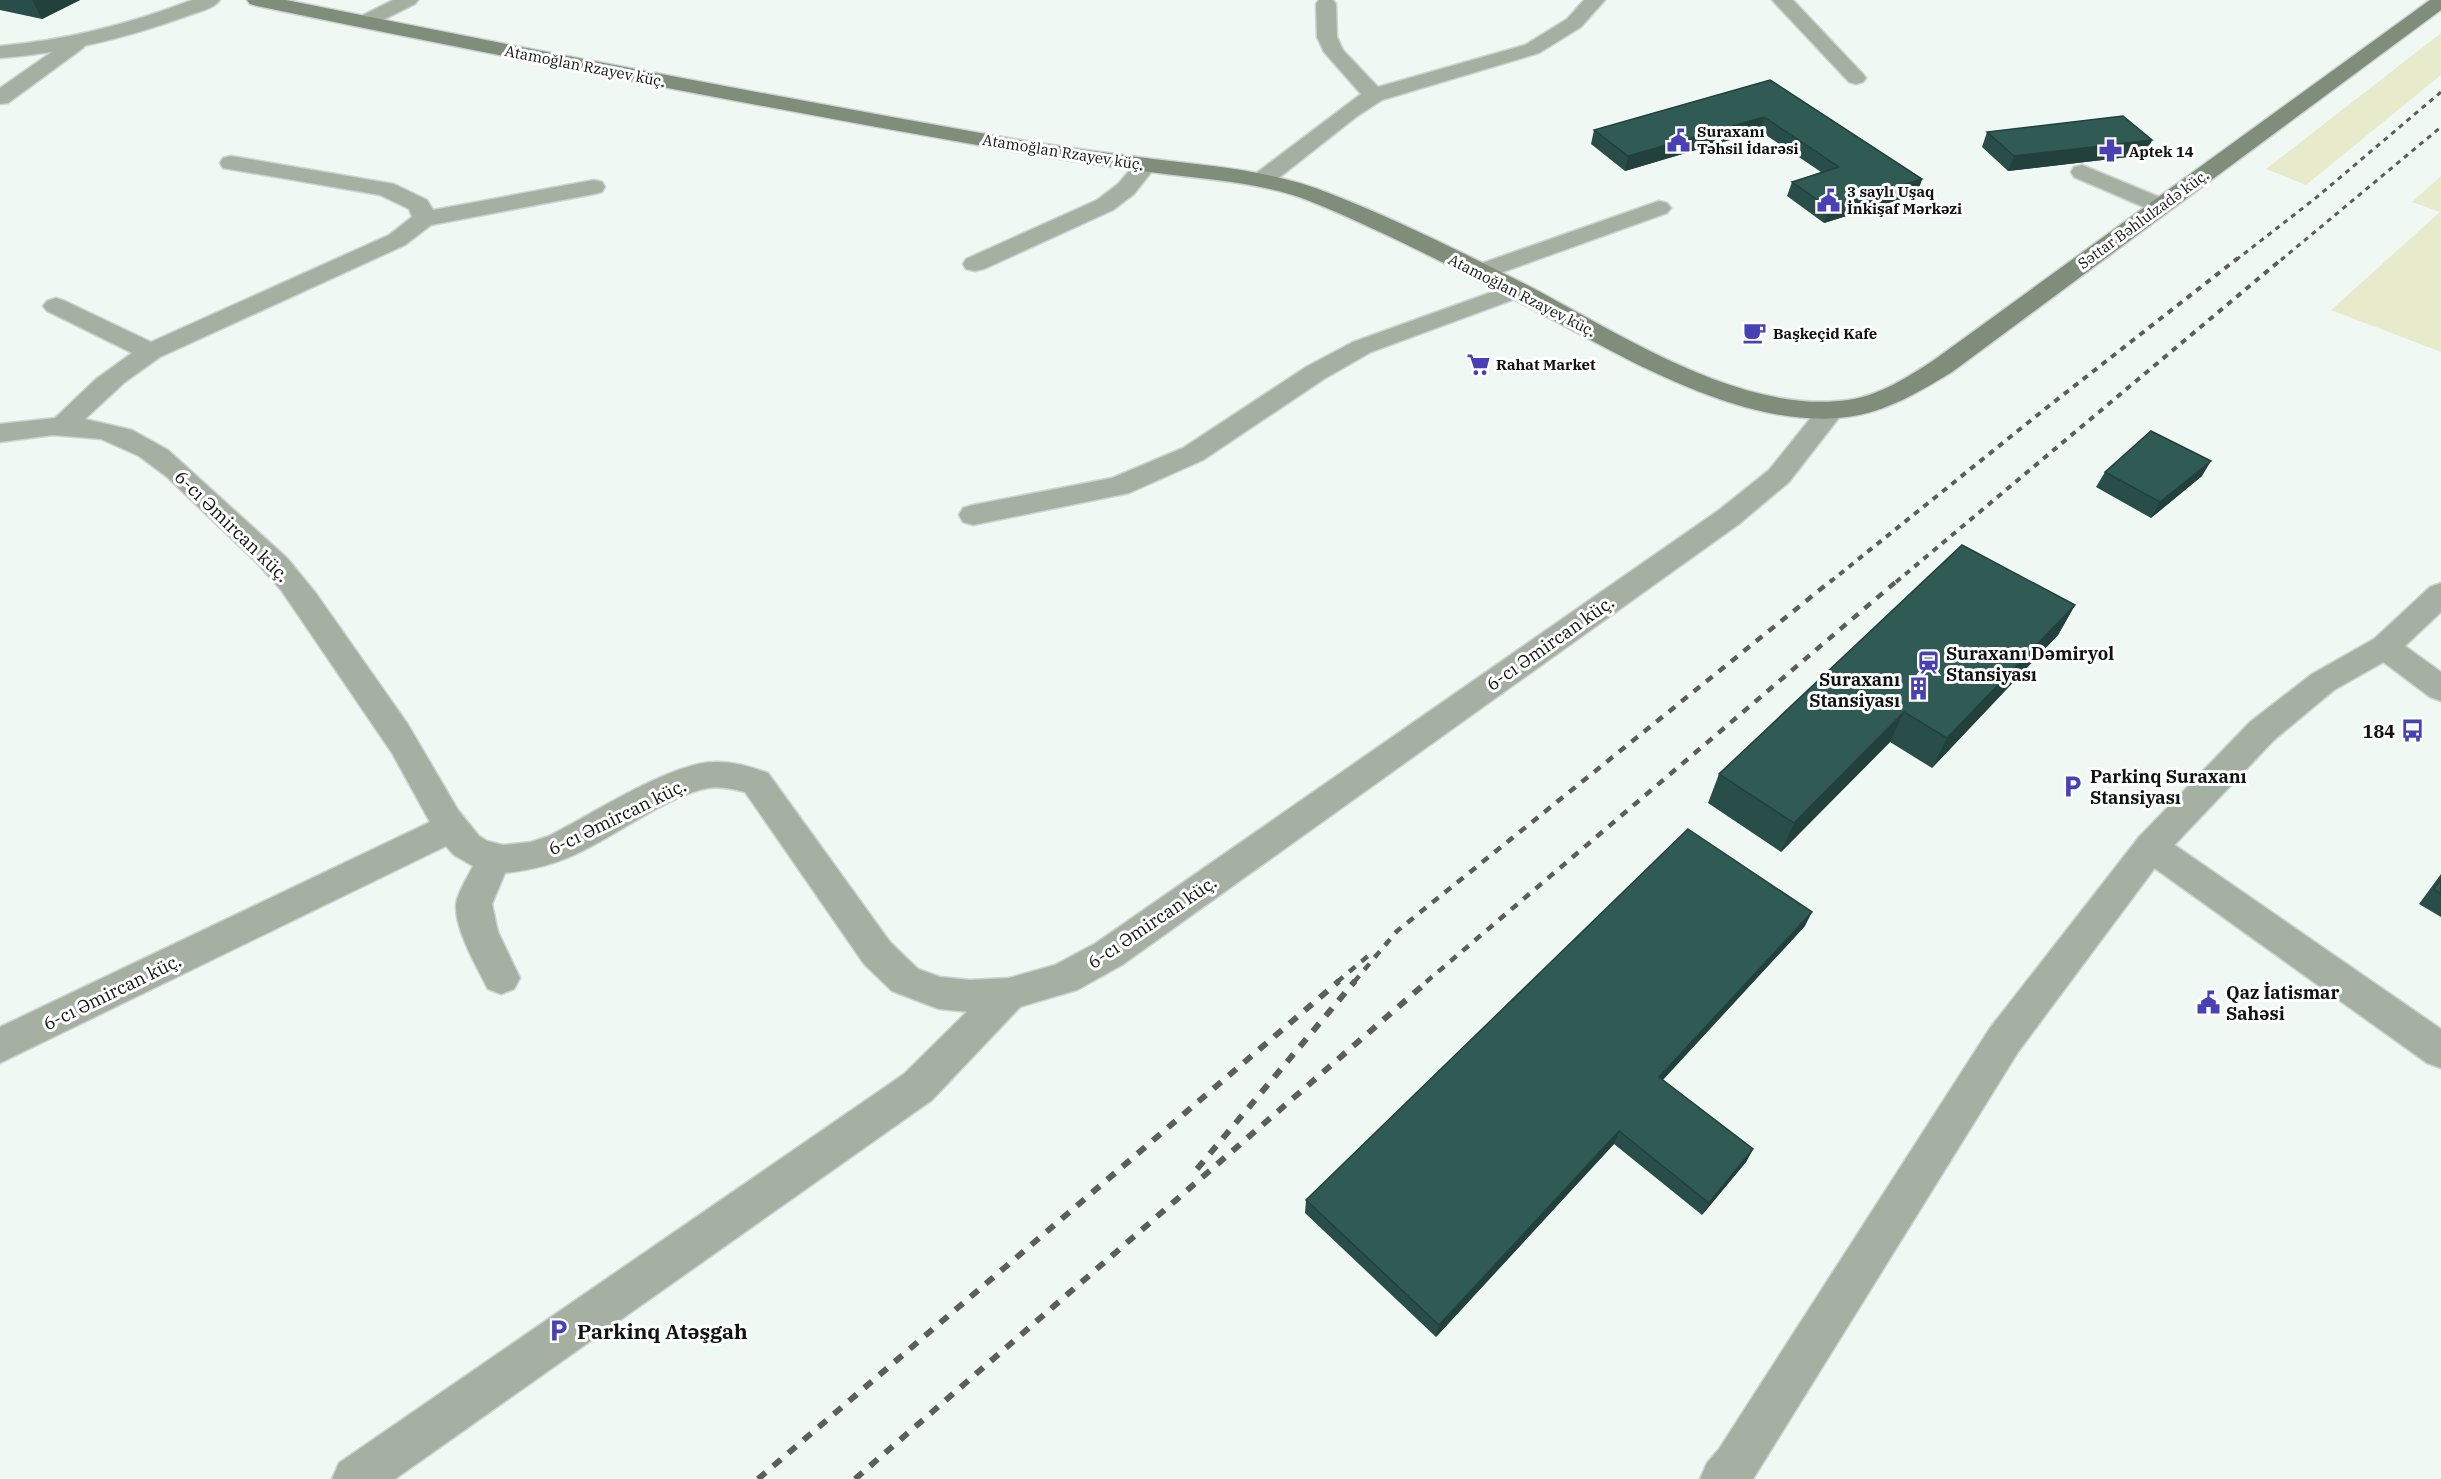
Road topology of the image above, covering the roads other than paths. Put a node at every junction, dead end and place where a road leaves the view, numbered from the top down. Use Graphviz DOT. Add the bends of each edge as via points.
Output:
graph roads {
  1 [pos="210,0"];
  2 [pos="257,0"];
  3 [pos="408,0"];
  4 [pos="1595,0"];
  5 [pos="1782,0"];
  6 [pos="2441,1"];
  7 [pos="1326,4"];
  8 [pos="364,22"];
  9 [pos="76,44"];
  10 [pos="0,52"];
  11 [pos="1856,78"];
  12 [pos="1374,95"];
  13 [pos="0,98"];
  14 [pos="231,163"];
  15 [pos="1146,165"];
  16 [pos="2082,172"];
  17 [pos="1263,179"];
  18 [pos="594,188"];
  19 [pos="2161,206"];
  20 [pos="1659,208"];
  21 [pos="424,219"];
  22 [pos="975,264"];
  23 [pos="1480,272"];
  24 [pos="1517,290"];
  25 [pos="57,306"];
  26 [pos="151,352"];
  27 [pos="1832,410"];
  28 [pos="65,424"];
  29 [pos="0,433"];
  30 [pos="973,515"];
  31 [pos="2441,594"];
  32 [pos="2385,647"];
  33 [pos="2441,689"];
  34 [pos="451,828"];
  35 [pos="2151,847"];
  36 [pos="493,860"];
  37 [pos="501,978"];
  38 [pos="1009,994"];
  39 [pos="0,1046"];
  40 [pos="2441,1051"];
  41 [pos="1736,1474"];
  42 [pos="355,1479"];
  1 -- 9 [label="street" via="159,21"];
  2 -- 8 [label="main road, Atamoğlan Rzayev küç."];
  3 -- 8 [label="street"];
  4 -- 12 [label="street" via="1574,23 1532,49"];
  5 -- 11 [label="street"];
  6 -- 19 [label="main road, Səttar Bəhlulzadə küç."];
  7 -- 12 [label="street" via="1327,37 1334,52"];
  8 -- 15 [label="main road, Atamoğlan Rzayev küç." via="747,98"];
  9 -- 10 [label="street"];
  9 -- 13 [label="street"];
  12 -- 17 [label="street"];
  14 -- 21 [label="street" via="386,189 419,205"];
  15 -- 17 [label="main road, Atamoğlan Rzayev küç."];
  15 -- 22 [label="street" via="1126,189 1105,205"];
  16 -- 19 [label="street"];
  17 -- 23 [label="main road, Atamoğlan Rzayev küç." via="1325,199"];
  18 -- 21 [label="street"];
  19 -- 27 [label="main road, Səttar Bəhlulzadə küç." via="1943,366 1872,404"];
  20 -- 23 [label="street"];
  21 -- 26 [label="street" via="397,240"];
  23 -- 24 [label="main road, Atamoğlan Rzayev küç."];
  24 -- 27 [label="main road, Atamoğlan Rzayev küç." via="1648,359 1725,392 1776,406"];
  24 -- 30 [label="street" via="1362,347 1315,373 1193,454 1119,486"];
  25 -- 26 [label="street"];
  26 -- 28 [label="street" via="108,381"];
  27 -- 38 [label="street, 6-cı Əmircan küç." via="1779,476 1729,517 1109,954 1064,979"];
  28 -- 29 [label="street, 6-cı Əmircan küç."];
  28 -- 34 [label="street, 6-cı Əmircan küç." via="100,430 140,444 196,489 285,575 405,745"];
  31 -- 32 [label="street"];
  32 -- 33 [label="street"];
  32 -- 35 [label="street" via="2323,682 2262,731"];
  34 -- 36 [label="street, 6-cı Əmircan küç." via="474,852"];
  34 -- 39 [label="street, 6-cı Əmircan küç."];
  35 -- 40 [label="street"];
  35 -- 41 [label="street" via="2004,1040"];
  36 -- 37 [label="street" via="474,903 480,932"];
  36 -- 38 [label="street, 6-cı Əmircan küç." via="517,861 552,850 678,784 709,775 731,775 756,782 877,953 905,980 939,993"];
  38 -- 42 [label="street" via="918,1087"];
}
